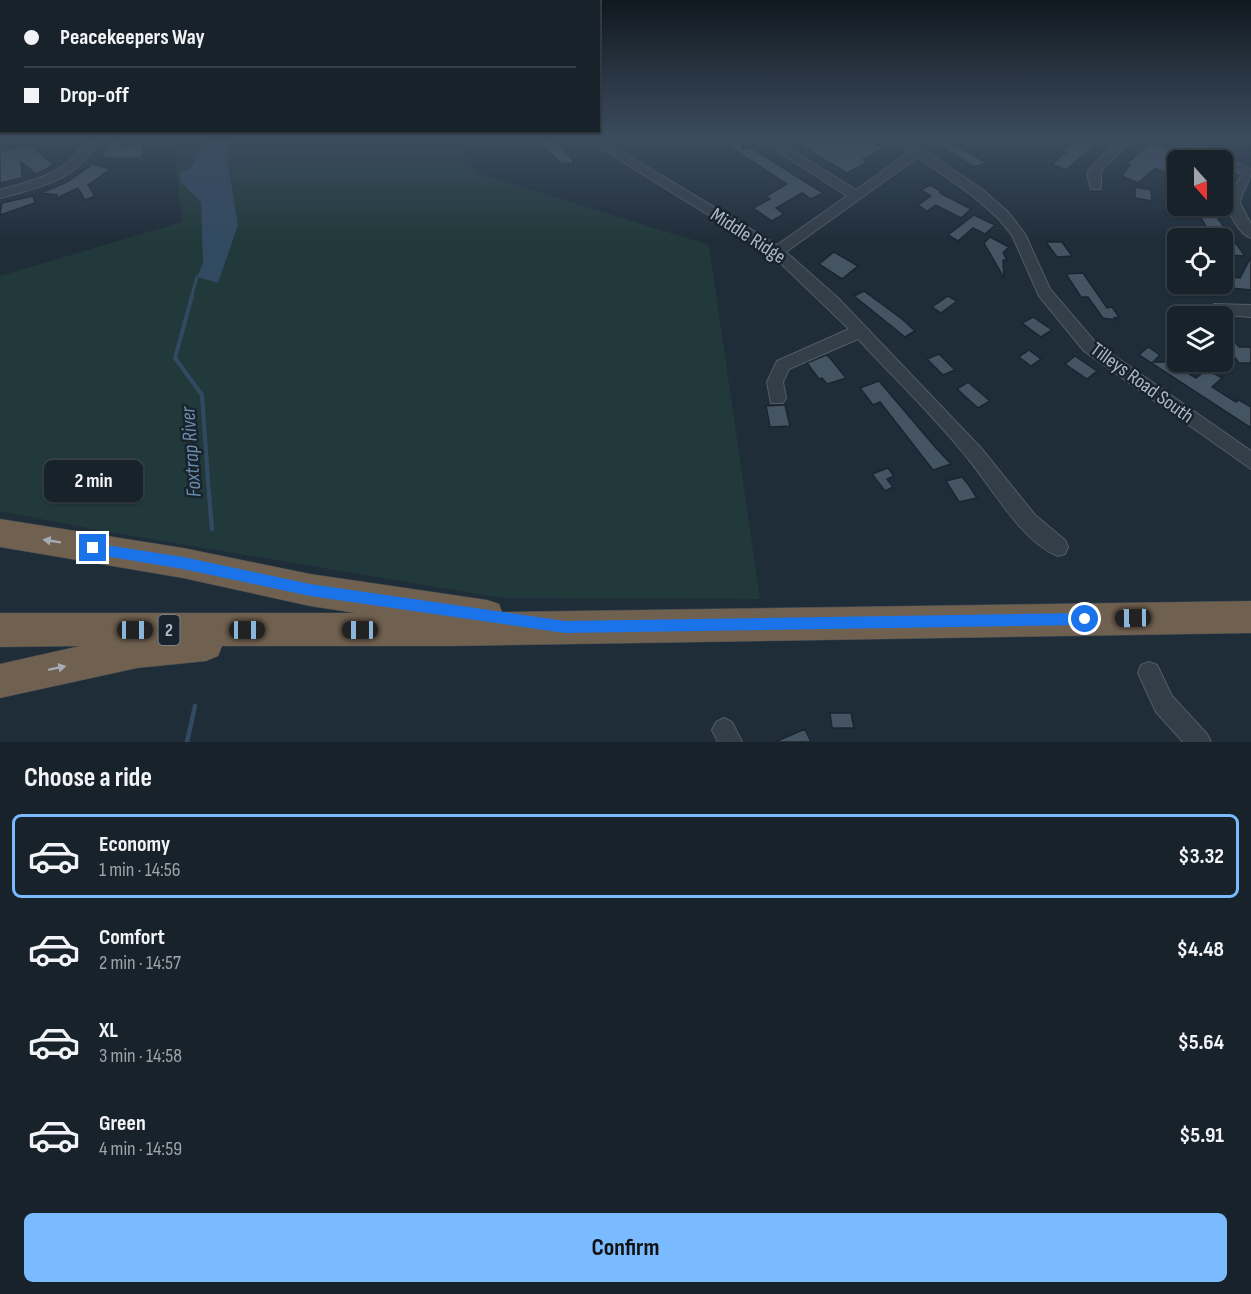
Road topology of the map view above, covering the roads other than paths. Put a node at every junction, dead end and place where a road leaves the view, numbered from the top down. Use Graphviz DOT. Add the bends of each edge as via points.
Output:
graph roads {
  1 [pos="1251,173"];
  2 [pos="56,174"];
  3 [pos="648,174"];
  4 [pos="820,174"];
  5 [pos="887,174"];
  6 [pos="949,174"];
  7 [pos="1093,174"];
  8 [pos="1096,186"];
  9 [pos="0,194"];
  10 [pos="856,196"];
  11 [pos="1251,233"];
  12 [pos="775,250"];
  13 [pos="1233,311"];
  14 [pos="1251,311"];
  15 [pos="860,331"];
  16 [pos="777,398"];
  17 [pos="1251,462"];
  18 [pos="0,533"];
  19 [pos="1058,547"];
  20 [pos="1251,617"];
  21 [pos="565,627"];
  22 [pos="0,630"];
  23 [pos="337,630"];
  24 [pos="1149,673"];
  25 [pos="0,681"];
  26 [pos="1199,742"];
  1 -- 11 [label="street" via="1234,193 1232,202"];
  2 -- 9 [label="street"];
  3 -- 12 [label="street, Middle Ridge"];
  4 -- 10 [label="street"];
  5 -- 10 [label="street"];
  6 -- 17 [label="street, Tilleys Road South" via="1003,215 1018,234 1044,292 1090,347"];
  7 -- 8 [label="street"];
  10 -- 12 [label="street" via="785,247"];
  12 -- 15 [label="street, Middle Ridge"];
  13 -- 14 [label="street"];
  15 -- 16 [label="street" via="783,365 775,382"];
  15 -- 19 [label="street, Middle Ridge" via="975,453 1028,520"];
  21 -- 18 [label="highway, one-way" via="310,590 183,563"];
  20 -- 21 [label="highway, 2"];
  21 -- 23 [label="highway, 2"];
  22 -- 23 [label="highway, 2"];
  25 -- 23 [label="highway, one-way" via="137,651"];
  24 -- 26 [label="street" via="1164,704"];
}
